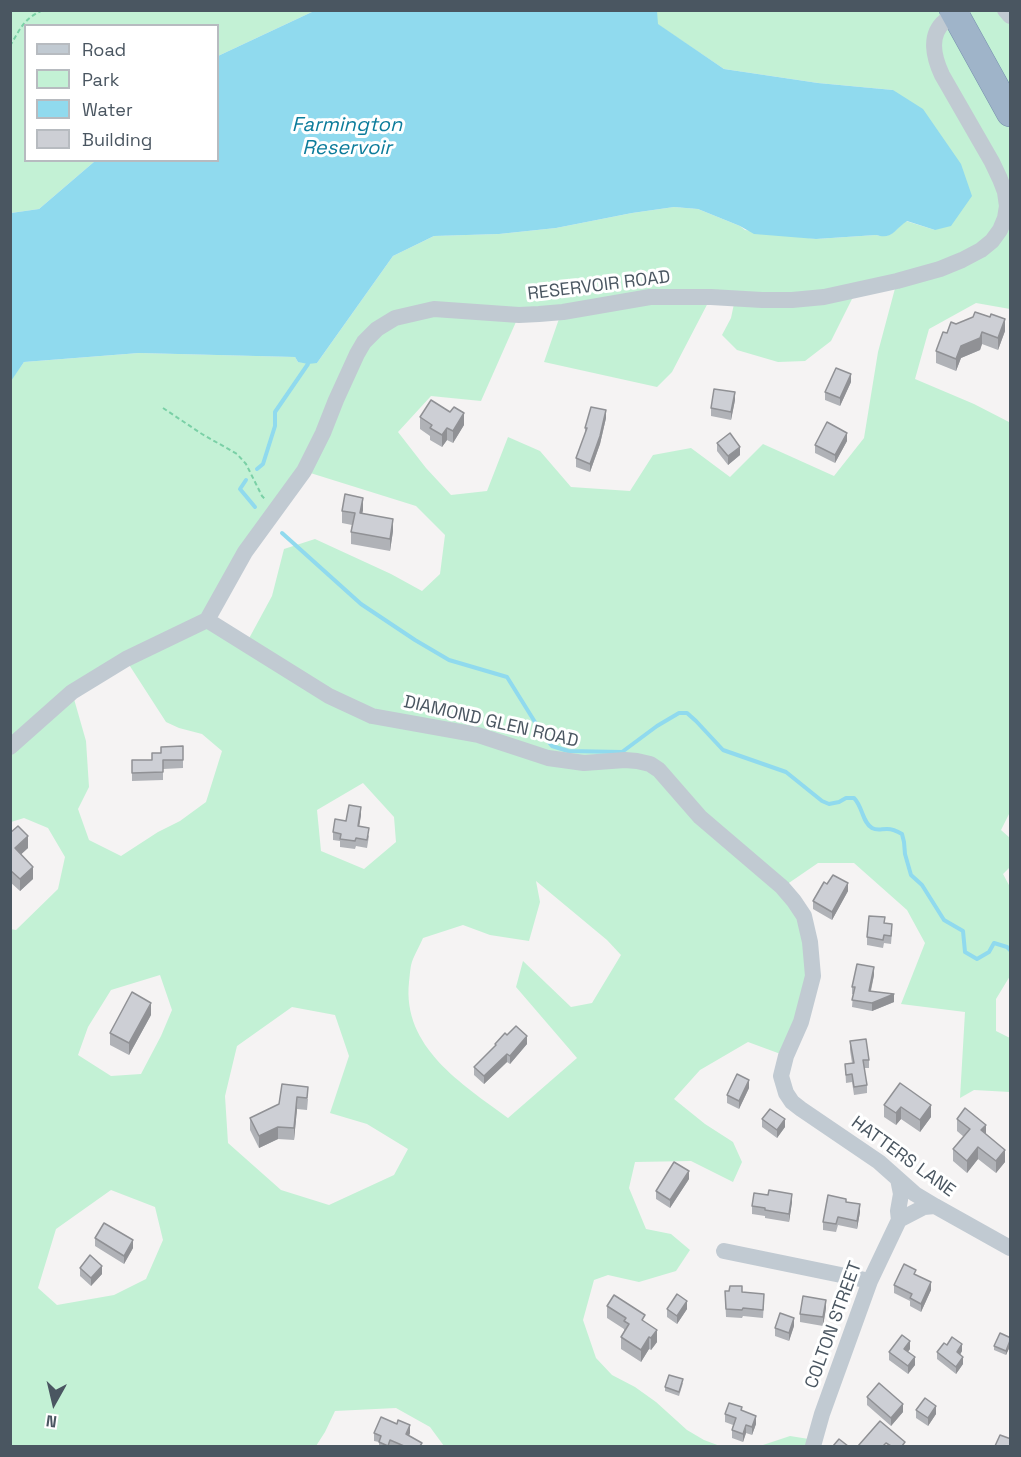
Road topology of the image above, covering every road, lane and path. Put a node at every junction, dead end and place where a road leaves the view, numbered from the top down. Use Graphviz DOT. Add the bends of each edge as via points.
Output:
graph roads {
  1 [pos="43,10"];
  2 [pos="1005,10"];
  3 [pos="957,12"];
  4 [pos="1011,16"];
  5 [pos="10,46"];
  6 [pos="1011,112"];
  7 [pos="163,408"];
  8 [pos="276,511"];
  9 [pos="207,620"];
  10 [pos="10,747"];
  11 [pos="783,1085"];
  12 [pos="898,1179"];
  13 [pos="936,1206"];
  14 [pos="899,1220"];
  15 [pos="1011,1248"];
  16 [pos="724,1251"];
  17 [pos="870,1281"];
  18 [pos="813,1446"];
  1 -- 5 [label="path" via="24,22"];
  2 -- 4 [label="street"];
  3 -- 6 [label="highway"];
  3 -- 8 [label="street, RESERVOIR ROAD" via="937,31 936,59 1000,179 1007,206 1000,230 981,250 940,269 824,297 650,297 539,314 434,309 395,318 364,342 314,453"];
  7 -- 8 [label="path" via="237,454 262,496"];
  8 -- 9 [label="street, RESERVOIR ROAD" via="245,552"];
  9 -- 10 [label="street" via="126,659 72,692"];
  9 -- 11 [label="street, DIAMOND GLEN ROAD" via="329,696 372,716 478,735 548,758 584,763 637,761 659,770 700,817 782,887 804,916 813,976 801,1022 782,1067"];
  11 -- 12 [label="street, HATTERS LANE" via="792,1102"];
  12 -- 13 [label="street, HATTERS LANE"];
  12 -- 14 [label="street, COLTON STREET"];
  13 -- 14 [label="street" via="924,1207"];
  13 -- 15 [label="street, HATTERS LANE"];
  14 -- 17 [label="street, COLTON STREET"];
  16 -- 17 [label="street"];
  17 -- 18 [label="street, COLTON STREET"];
}
